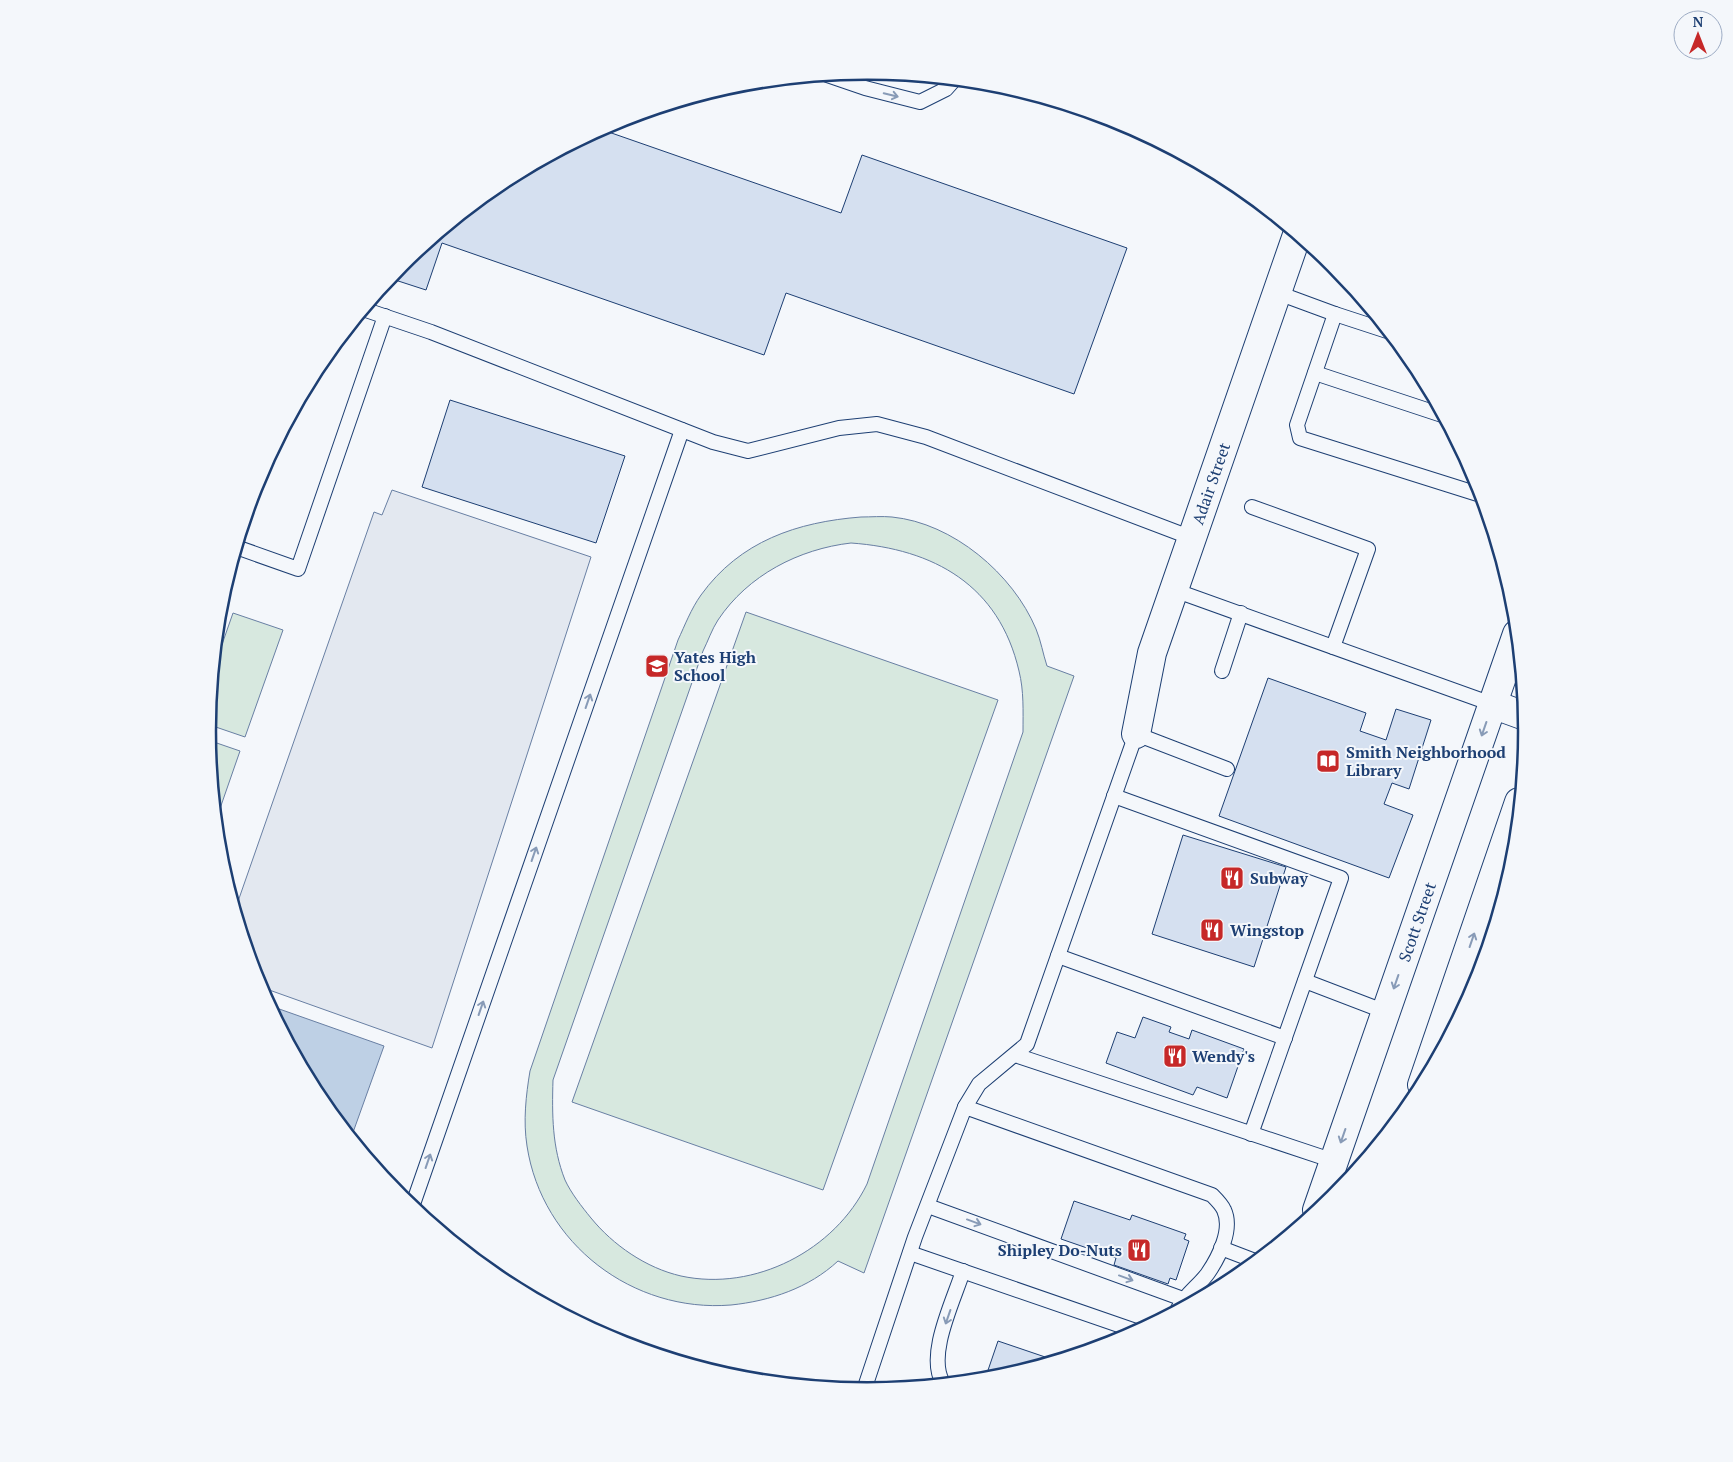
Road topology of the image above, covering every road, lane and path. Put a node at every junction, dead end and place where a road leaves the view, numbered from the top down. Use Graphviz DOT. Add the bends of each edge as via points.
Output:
graph roads {
  1 [pos="844,81"];
  2 [pos="949,86"];
  3 [pos="1295,241"];
  4 [pos="1278,293"];
  5 [pos="370,311"];
  6 [pos="1335,314"];
  7 [pos="384,316"];
  8 [pos="1377,328"];
  9 [pos="1315,373"];
  10 [pos="1433,412"];
  11 [pos="682,430"];
  12 [pos="1472,492"];
  13 [pos="1252,507"];
  14 [pos="1192,538"];
  15 [pos="242,549"];
  16 [pos="1174,590"];
  17 [pos="1241,613"];
  18 [pos="1334,646"];
  19 [pos="1512,648"];
  20 [pos="1222,671"];
  21 [pos="1492,704"];
  22 [pos="1517,713"];
  23 [pos="1136,734"];
  24 [pos="1227,768"];
  25 [pos="1114,796"];
  26 [pos="1510,829"];
  27 [pos="1058,956"];
  28 [pos="1305,981"];
  29 [pos="1386,1012"];
  30 [pos="1285,1038"];
  31 [pos="1435,1048"];
  32 [pos="1016,1055"];
  33 [pos="965,1107"];
  34 [pos="1250,1134"];
  35 [pos="1346,1165"];
  36 [pos="1335,1182"];
  37 [pos="415,1199"];
  38 [pos="928,1206"];
  39 [pos="1221,1248"];
  40 [pos="910,1253"];
  41 [pos="1247,1258"];
  42 [pos="963,1271"];
  43 [pos="1185,1299"];
  44 [pos="1177,1303"];
  45 [pos="1126,1328"];
  46 [pos="940,1377"];
  47 [pos="867,1382"];
  1 -- 2 [label="lane, one-way" via="920,102"];
  3 -- 4 [label="main road, Adair Street"];
  4 -- 6 [label="lane"];
  4 -- 14 [label="main road, Adair Street"];
  5 -- 7 [label="lane"];
  6 -- 8 [label="lane"];
  6 -- 9 [label="lane"];
  7 -- 11 [label="lane"];
  7 -- 15 [label="lane" via="298,569"];
  9 -- 10 [label="lane"];
  9 -- 12 [label="lane" via="1297,425 1300,438"];
  11 -- 14 [label="lane" via="748,451 838,428 877,424 926,437"];
  37 -- 11 [label="lane, one-way"];
  13 -- 18 [label="lane" via="1368,549"];
  14 -- 16 [label="main road, Adair Street"];
  16 -- 17 [label="lane"];
  16 -- 23 [label="main road, Adair Street" via="1152,653"];
  17 -- 18 [label="lane"];
  17 -- 20 [label="lane"];
  18 -- 21 [label="lane"];
  19 -- 21 [label="main road, Scott Street"];
  21 -- 22 [label="main road"];
  21 -- 29 [label="main road, Scott Street, one-way"];
  23 -- 24 [label="lane"];
  23 -- 25 [label="lane"];
  25 -- 27 [label="lane"];
  25 -- 28 [label="lane" via="1341,878"];
  31 -- 26 [label="main road, one-way"];
  27 -- 30 [label="lane"];
  27 -- 32 [label="lane" via="1026,1044"];
  28 -- 29 [label="lane"];
  28 -- 30 [label="lane"];
  29 -- 35 [label="main road, Scott Street, one-way"];
  30 -- 34 [label="lane"];
  32 -- 33 [label="lane" via="979,1084"];
  32 -- 34 [label="lane"];
  33 -- 38 [label="lane"];
  33 -- 39 [label="lane" via="1212,1195 1224,1210 1228,1225"];
  34 -- 35 [label="lane"];
  35 -- 36 [label="main road, Scott Street"];
  38 -- 40 [label="lane"];
  38 -- 44 [label="lane, one-way"];
  39 -- 41 [label="lane"];
  39 -- 43 [label="lane" via="1208,1274"];
  40 -- 42 [label="lane"];
  40 -- 47 [label="lane"];
  42 -- 45 [label="lane"];
  42 -- 46 [label="lane, one-way" via="938,1347"];
}
